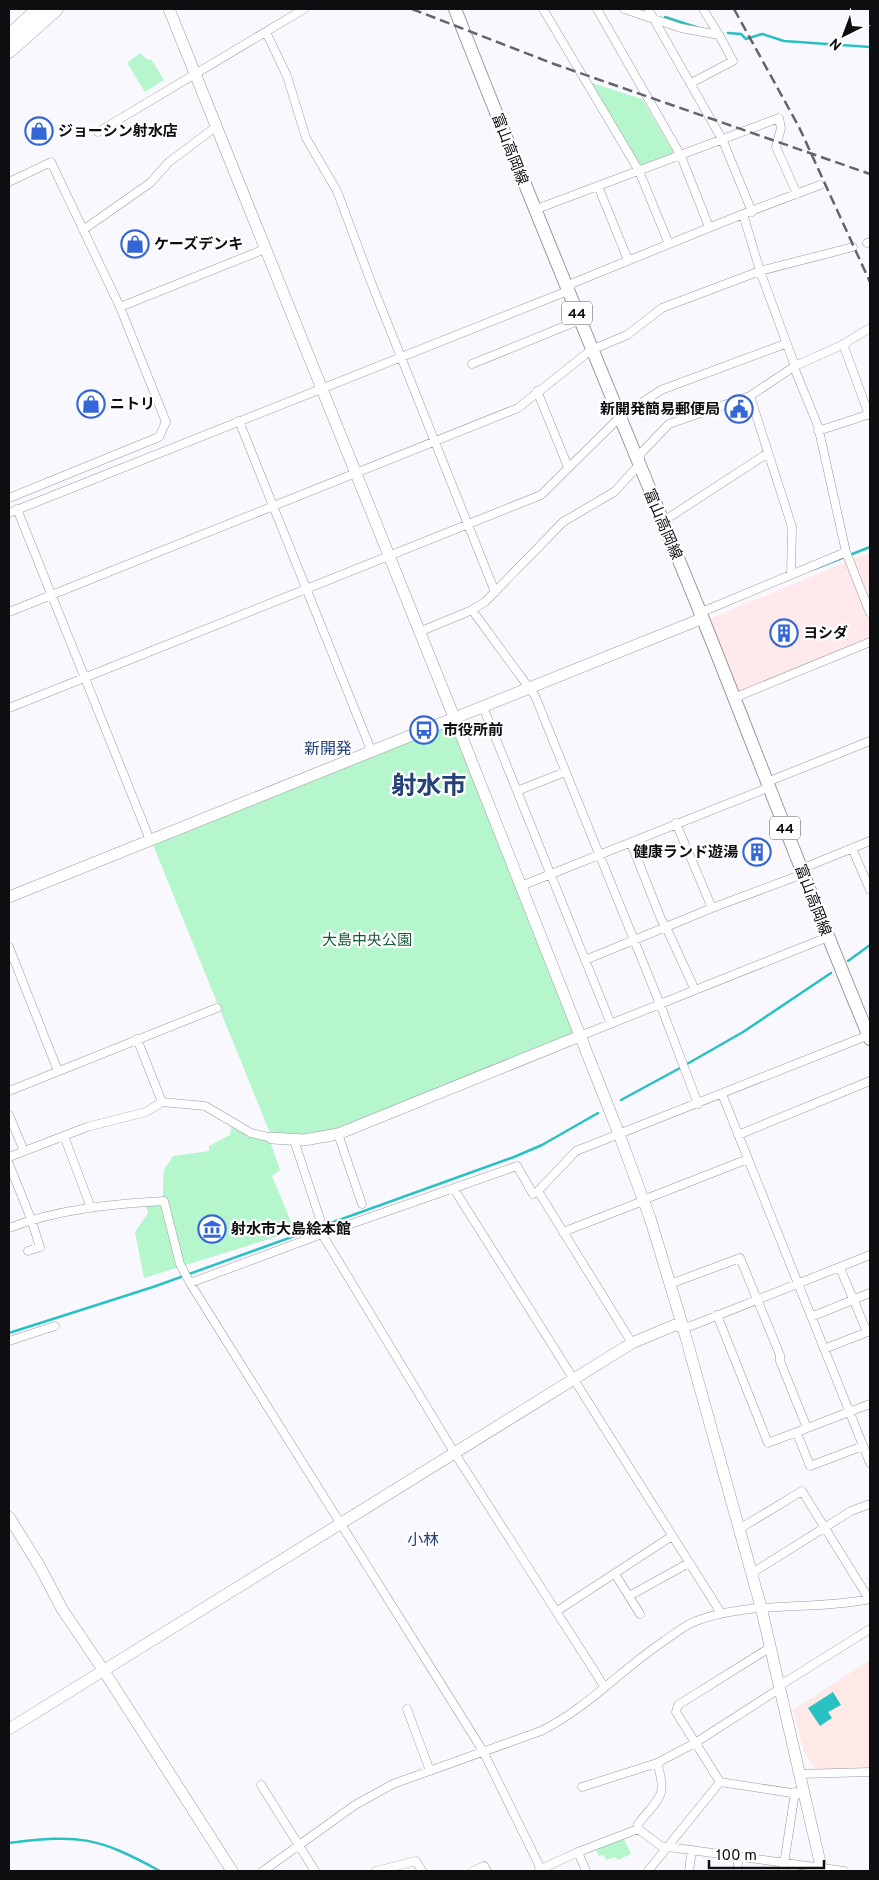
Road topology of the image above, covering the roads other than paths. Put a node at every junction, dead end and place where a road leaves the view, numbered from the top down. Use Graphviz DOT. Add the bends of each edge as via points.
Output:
graph roads {
  1 [pos="39,9"];
  2 [pos="56,9"];
  3 [pos="169,9"];
  4 [pos="304,9"];
  5 [pos="455,9"];
  6 [pos="543,9"];
  7 [pos="596,9"];
  8 [pos="624,9"];
  9 [pos="648,9"];
  10 [pos="703,9"];
  11 [pos="655,21"];
  12 [pos="266,32"];
  13 [pos="719,34"];
  14 [pos="9,36"];
  15 [pos="9,51"];
  16 [pos="195,74"];
  17 [pos="691,83"];
  18 [pos="217,126"];
  19 [pos="98,132"];
  20 [pos="723,140"];
  21 [pos="681,156"];
  22 [pos="639,171"];
  23 [pos="9,182"];
  24 [pos="820,185"];
  25 [pos="598,186"];
  26 [pos="797,194"];
  27 [pos="534,210"];
  28 [pos="752,212"];
  29 [pos="743,214"];
  30 [pos="709,227"];
  31 [pos="83,230"];
  32 [pos="669,244"];
  33 [pos="853,247"];
  34 [pos="266,249"];
  35 [pos="628,260"];
  36 [pos="760,271"];
  37 [pos="567,288"];
  38 [pos="120,307"];
  39 [pos="580,320"];
  40 [pos="870,328"];
  41 [pos="785,344"];
  42 [pos="842,344"];
  43 [pos="591,350"];
  44 [pos="400,357"];
  45 [pos="472,364"];
  46 [pos="795,366"];
  47 [pos="321,387"];
  48 [pos="537,391"];
  49 [pos="750,396"];
  50 [pos="870,414"];
  51 [pos="619,418"];
  52 [pos="239,421"];
  53 [pos="818,431"];
  54 [pos="434,442"];
  55 [pos="768,454"];
  56 [pos="638,465"];
  57 [pos="568,467"];
  58 [pos="355,473"];
  59 [pos="9,498"];
  60 [pos="273,506"];
  61 [pos="17,510"];
  62 [pos="9,513"];
  63 [pos="662,522"];
  64 [pos="469,525"];
  65 [pos="846,552"];
  66 [pos="388,556"];
  67 [pos="791,574"];
  68 [pos="306,589"];
  69 [pos="495,592"];
  70 [pos="53,595"];
  71 [pos="472,610"];
  72 [pos="9,612"];
  73 [pos="870,613"];
  74 [pos="702,617"];
  75 [pos="419,632"];
  76 [pos="870,642"];
  77 [pos="85,678"];
  78 [pos="529,688"];
  79 [pos="734,698"];
  80 [pos="483,707"];
  81 [pos="9,708"];
  82 [pos="454,718"];
  83 [pos="870,741"];
  84 [pos="372,750"];
  85 [pos="565,772"];
  86 [pos="769,784"];
  87 [pos="517,791"];
  88 [pos="676,823"];
  89 [pos="150,840"];
  90 [pos="870,841"];
  91 [pos="631,843"];
  92 [pos="852,848"];
  93 [pos="599,855"];
  94 [pos="802,872"];
  95 [pos="551,874"];
  96 [pos="521,886"];
  97 [pos="870,890"];
  98 [pos="9,897"];
  99 [pos="712,908"];
  100 [pos="666,928"];
  101 [pos="828,937"];
  102 [pos="633,940"];
  103 [pos="9,947"];
  104 [pos="585,960"];
  105 [pos="695,990"];
  106 [pos="660,1004"];
  107 [pos="217,1008"];
  108 [pos="611,1024"];
  109 [pos="580,1036"];
  110 [pos="869,1037"];
  111 [pos="137,1039"];
  112 [pos="58,1071"];
  113 [pos="870,1081"];
  114 [pos="9,1091"];
  115 [pos="722,1094"];
  116 [pos="162,1102"];
  117 [pos="698,1104"];
  118 [pos="9,1115"];
  119 [pos="338,1134"];
  120 [pos="619,1134"];
  121 [pos="738,1135"];
  122 [pos="64,1136"];
  123 [pos="272,1138"];
  124 [pos="294,1140"];
  125 [pos="24,1151"];
  126 [pos="9,1157"];
  127 [pos="748,1159"];
  128 [pos="9,1164"];
  129 [pos="454,1189"];
  130 [pos="534,1194"];
  131 [pos="643,1200"];
  132 [pos="362,1204"];
  133 [pos="91,1208"];
  134 [pos="31,1219"];
  135 [pos="320,1219"];
  136 [pos="9,1228"];
  137 [pos="564,1232"];
  138 [pos="322,1234"];
  139 [pos="28,1251"];
  140 [pos="870,1256"];
  141 [pos="840,1268"];
  142 [pos="190,1283"];
  143 [pos="670,1284"];
  144 [pos="798,1284"];
  145 [pos="870,1293"];
  146 [pos="757,1300"];
  147 [pos="853,1300"];
  148 [pos="717,1315"];
  149 [pos="811,1317"];
  150 [pos="55,1326"];
  151 [pos="683,1327"];
  152 [pos="868,1332"];
  153 [pos="9,1341"];
  154 [pos="632,1343"];
  155 [pos="824,1349"];
  156 [pos="573,1378"];
  157 [pos="870,1404"];
  158 [pos="849,1412"];
  159 [pos="807,1428"];
  160 [pos="797,1433"];
  161 [pos="863,1446"];
  162 [pos="454,1452"];
  163 [pos="870,1463"];
  164 [pos="870,1504"];
  165 [pos="9,1517"];
  166 [pos="340,1522"];
  167 [pos="825,1528"];
  168 [pos="740,1529"];
  169 [pos="672,1536"];
  170 [pos="689,1563"];
  171 [pos="752,1573"];
  172 [pos="615,1574"];
  173 [pos="629,1596"];
  174 [pos="868,1599"];
  175 [pos="761,1607"];
  176 [pos="870,1608"];
  177 [pos="557,1611"];
  178 [pos="720,1613"];
  179 [pos="640,1614"];
  180 [pos="870,1629"];
  181 [pos="770,1647"];
  182 [pos="104,1671"];
  183 [pos="604,1686"];
  184 [pos="779,1687"];
  185 [pos="407,1709"];
  186 [pos="9,1729"];
  187 [pos="695,1743"];
  188 [pos="483,1751"];
  189 [pos="657,1763"];
  190 [pos="430,1771"];
  191 [pos="870,1772"];
  192 [pos="800,1774"];
  193 [pos="720,1782"];
  194 [pos="261,1784"];
  195 [pos="582,1787"];
  196 [pos="800,1794"];
  197 [pos="638,1829"];
  198 [pos="299,1845"];
  199 [pos="668,1847"];
  200 [pos="692,1850"];
  201 [pos="578,1852"];
  202 [pos="739,1856"];
  203 [pos="783,1867"];
  204 [pos="822,1869"];
  205 [pos="539,1870"];
  206 [pos="232,1871"];
  207 [pos="263,1871"];
  208 [pos="315,1871"];
  209 [pos="376,1871"];
  210 [pos="422,1871"];
  211 [pos="473,1871"];
  212 [pos="487,1871"];
  213 [pos="586,1871"];
  214 [pos="648,1871"];
  215 [pos="689,1871"];
  216 [pos="737,1871"];
  217 [pos="844,1871"];
  1 -- 14 [label="highway"];
  2 -- 15 [label="highway"];
  3 -- 16 [label="street"];
  4 -- 12 [label="street"];
  5 -- 27 [label="main road, 富山高岡線 / 44"];
  6 -- 22 [label="street"];
  7 -- 21 [label="street"];
  8 -- 11 [label="street"];
  9 -- 11 [label="street"];
  10 -- 13 [label="street"];
  11 -- 13 [label="street"];
  11 -- 17 [label="street"];
  12 -- 16 [label="street"];
  12 -- 44 [label="street" via="286,76 306,138 337,191"];
  13 -- 17 [label="street" via="733,61"];
  16 -- 18 [label="street"];
  16 -- 19 [label="street"];
  17 -- 20 [label="street"];
  18 -- 31 [label="street" via="169,162 150,183"];
  18 -- 34 [label="street"];
  20 -- 21 [label="street"];
  20 -- 26 [label="street" via="779,118 781,128 776,147"];
  20 -- 28 [label="street"];
  21 -- 22 [label="street"];
  21 -- 30 [label="street"];
  22 -- 25 [label="street"];
  22 -- 32 [label="street"];
  23 -- 31 [label="street" via="51,162"];
  24 -- 26 [label="street"];
  25 -- 27 [label="street"];
  25 -- 35 [label="street"];
  26 -- 28 [label="street"];
  27 -- 37 [label="main road, 富山高岡線 / 44"];
  28 -- 29 [label="street"];
  29 -- 30 [label="street"];
  29 -- 36 [label="street"];
  30 -- 32 [label="street"];
  31 -- 38 [label="street"];
  32 -- 35 [label="street"];
  33 -- 36 [label="street"];
  34 -- 38 [label="street"];
  34 -- 47 [label="street"];
  35 -- 37 [label="street"];
  36 -- 41 [label="street"];
  36 -- 43 [label="street" via="662,308 626,335"];
  37 -- 39 [label="main road, 富山高岡線 / 44"];
  37 -- 44 [label="street" via="565,292"];
  38 -- 59 [label="street" via="166,422 159,437"];
  39 -- 43 [label="main road, 富山高岡線 / 44"];
  39 -- 45 [label="street"];
  40 -- 42 [label="street"];
  41 -- 46 [label="street"];
  41 -- 51 [label="street" via="661,390"];
  42 -- 46 [label="street"];
  42 -- 50 [label="street"];
  43 -- 48 [label="street"];
  43 -- 51 [label="main road, 富山高岡線 / 44"];
  44 -- 47 [label="street"];
  44 -- 54 [label="street"];
  46 -- 49 [label="street"];
  46 -- 53 [label="street"];
  47 -- 52 [label="street"];
  47 -- 58 [label="street"];
  48 -- 54 [label="street" via="518,408"];
  48 -- 57 [label="street"];
  49 -- 55 [label="street"];
  49 -- 56 [label="street" via="669,424 641,453"];
  50 -- 53 [label="street"];
  51 -- 56 [label="main road, 富山高岡線 / 44"];
  51 -- 57 [label="street"];
  52 -- 60 [label="street"];
  52 -- 61 [label="street"];
  53 -- 65 [label="street"];
  54 -- 58 [label="street"];
  54 -- 64 [label="street"];
  55 -- 63 [label="street"];
  55 -- 67 [label="street" via="792,527"];
  56 -- 63 [label="main road, 富山高岡線 / 44"];
  56 -- 69 [label="street" via="614,492 563,522"];
  57 -- 64 [label="street" via="541,495"];
  58 -- 60 [label="street"];
  58 -- 66 [label="street"];
  60 -- 68 [label="street"];
  60 -- 70 [label="street"];
  61 -- 62 [label="street"];
  61 -- 70 [label="street"];
  63 -- 74 [label="main road, 富山高岡線 / 44"];
  64 -- 66 [label="street"];
  64 -- 69 [label="street"];
  65 -- 67 [label="street"];
  65 -- 73 [label="street"];
  66 -- 68 [label="street"];
  66 -- 75 [label="street"];
  67 -- 74 [label="street" via="704,611"];
  68 -- 77 [label="street"];
  68 -- 84 [label="street"];
  69 -- 71 [label="street"];
  70 -- 72 [label="street"];
  70 -- 77 [label="street"];
  71 -- 75 [label="street"];
  71 -- 78 [label="street"];
  74 -- 78 [label="street"];
  74 -- 79 [label="main road, 富山高岡線 / 44"];
  75 -- 82 [label="street"];
  76 -- 79 [label="street"];
  77 -- 81 [label="street"];
  77 -- 89 [label="street"];
  78 -- 80 [label="street"];
  78 -- 85 [label="street"];
  79 -- 86 [label="main road, 富山高岡線 / 44"];
  80 -- 82 [label="street"];
  80 -- 87 [label="street"];
  82 -- 84 [label="street"];
  82 -- 96 [label="street"];
  83 -- 86 [label="street"];
  84 -- 89 [label="street"];
  85 -- 87 [label="street"];
  85 -- 93 [label="street"];
  86 -- 88 [label="street"];
  86 -- 94 [label="main road, 富山高岡線 / 44"];
  87 -- 95 [label="street"];
  88 -- 91 [label="street"];
  88 -- 99 [label="street"];
  89 -- 98 [label="street"];
  90 -- 92 [label="street"];
  91 -- 93 [label="street"];
  91 -- 100 [label="street"];
  92 -- 94 [label="street"];
  92 -- 97 [label="street"];
  93 -- 95 [label="street"];
  93 -- 102 [label="street"];
  94 -- 99 [label="street"];
  94 -- 101 [label="main road, 富山高岡線 / 44"];
  95 -- 96 [label="street"];
  95 -- 104 [label="street"];
  96 -- 109 [label="street"];
  99 -- 100 [label="street"];
  100 -- 102 [label="street"];
  100 -- 105 [label="street"];
  101 -- 105 [label="street"];
  101 -- 110 [label="main road, 富山高岡線 / 44"];
  102 -- 104 [label="street"];
  102 -- 106 [label="street"];
  103 -- 112 [label="street"];
  104 -- 108 [label="street"];
  105 -- 106 [label="street"];
  106 -- 108 [label="street"];
  106 -- 117 [label="street"];
  107 -- 111 [label="street"];
  108 -- 109 [label="street"];
  109 -- 119 [label="street"];
  109 -- 120 [label="street"];
  110 -- 115 [label="street"];
  111 -- 112 [label="street"];
  111 -- 116 [label="street"];
  112 -- 114 [label="street"];
  113 -- 121 [label="street"];
  115 -- 117 [label="street"];
  115 -- 121 [label="street"];
  116 -- 122 [label="street" via="146,1112"];
  116 -- 123 [label="street" via="205,1106 251,1133"];
  117 -- 120 [label="street"];
  118 -- 125 [label="street"];
  119 -- 124 [label="street"];
  119 -- 132 [label="street"];
  120 -- 131 [label="street"];
  120 -- 137 [label="street" via="576,1152 538,1191"];
  121 -- 127 [label="street"];
  122 -- 125 [label="street"];
  122 -- 133 [label="street"];
  123 -- 124 [label="street"];
  124 -- 135 [label="street"];
  125 -- 126 [label="street"];
  127 -- 131 [label="street"];
  127 -- 144 [label="street"];
  128 -- 134 [label="street"];
  129 -- 130 [label="street" via="517,1166"];
  129 -- 138 [label="street"];
  129 -- 156 [label="street"];
  131 -- 137 [label="street"];
  131 -- 143 [label="street"];
  133 -- 134 [label="street"];
  133 -- 142 [label="street" via="164,1202 180,1264"];
  134 -- 136 [label="street"];
  134 -- 139 [label="street" via="40,1248"];
  137 -- 154 [label="street"];
  138 -- 142 [label="street"];
  138 -- 162 [label="street"];
  140 -- 141 [label="street"];
  141 -- 144 [label="street"];
  141 -- 147 [label="street"];
  142 -- 166 [label="street"];
  143 -- 146 [label="street" via="740,1258"];
  143 -- 151 [label="street"];
  144 -- 146 [label="street"];
  144 -- 149 [label="street"];
  145 -- 147 [label="street"];
  146 -- 148 [label="street"];
  146 -- 159 [label="street"];
  147 -- 149 [label="street"];
  147 -- 152 [label="street"];
  148 -- 151 [label="street"];
  148 -- 160 [label="street" via="768,1443"];
  149 -- 155 [label="street"];
  150 -- 153 [label="street"];
  151 -- 154 [label="street" via="675,1325"];
  151 -- 168 [label="street"];
  152 -- 155 [label="street"];
  154 -- 156 [label="street"];
  155 -- 158 [label="street"];
  156 -- 162 [label="street"];
  156 -- 169 [label="street"];
  157 -- 158 [label="street"];
  158 -- 159 [label="street"];
  158 -- 161 [label="street"];
  159 -- 160 [label="street"];
  160 -- 161 [label="street" via="810,1466"];
  161 -- 163 [label="street"];
  162 -- 166 [label="street"];
  162 -- 177 [label="street"];
  164 -- 167 [label="street" via="851,1511"];
  165 -- 182 [label="street" via="62,1609"];
  166 -- 182 [label="street"];
  166 -- 188 [label="street"];
  167 -- 168 [label="street" via="802,1491"];
  167 -- 171 [label="street"];
  167 -- 174 [label="street"];
  168 -- 171 [label="street"];
  169 -- 170 [label="street"];
  169 -- 172 [label="street"];
  170 -- 173 [label="street"];
  170 -- 178 [label="street"];
  171 -- 175 [label="street"];
  172 -- 173 [label="street"];
  172 -- 177 [label="street"];
  173 -- 179 [label="street"];
  174 -- 175 [label="street"];
  174 -- 176 [label="street"];
  175 -- 178 [label="street"];
  175 -- 181 [label="street"];
  177 -- 183 [label="street"];
  178 -- 183 [label="street" via="695,1621 675,1633"];
  180 -- 184 [label="street"];
  181 -- 184 [label="street"];
  181 -- 187 [label="street" via="678,1705 676,1712"];
  182 -- 186 [label="street"];
  182 -- 206 [label="street"];
  183 -- 188 [label="street" via="562,1721"];
  184 -- 187 [label="street"];
  184 -- 192 [label="street"];
  185 -- 190 [label="street"];
  187 -- 189 [label="street"];
  187 -- 193 [label="street"];
  188 -- 190 [label="street"];
  188 -- 205 [label="street"];
  189 -- 195 [label="street"];
  189 -- 197 [label="street" via="664,1785 662,1792 638,1824"];
  190 -- 198 [label="street" via="393,1784 355,1805"];
  191 -- 192 [label="street"];
  192 -- 196 [label="street"];
  193 -- 196 [label="street"];
  193 -- 199 [label="street"];
  194 -- 198 [label="street"];
  196 -- 203 [label="street"];
  196 -- 204 [label="street"];
  197 -- 199 [label="street" via="661,1846"];
  197 -- 201 [label="street"];
  198 -- 207 [label="street"];
  198 -- 208 [label="street"];
  199 -- 200 [label="street"];
  199 -- 214 [label="street"];
  200 -- 202 [label="street"];
  200 -- 215 [label="street"];
  201 -- 205 [label="street"];
  201 -- 213 [label="street"];
  202 -- 203 [label="street"];
  202 -- 216 [label="street"];
  203 -- 204 [label="street"];
  204 -- 217 [label="street"];
  209 -- 210 [label="street" via="416,1861"];
  211 -- 212 [label="street" via="484,1866"];
}
